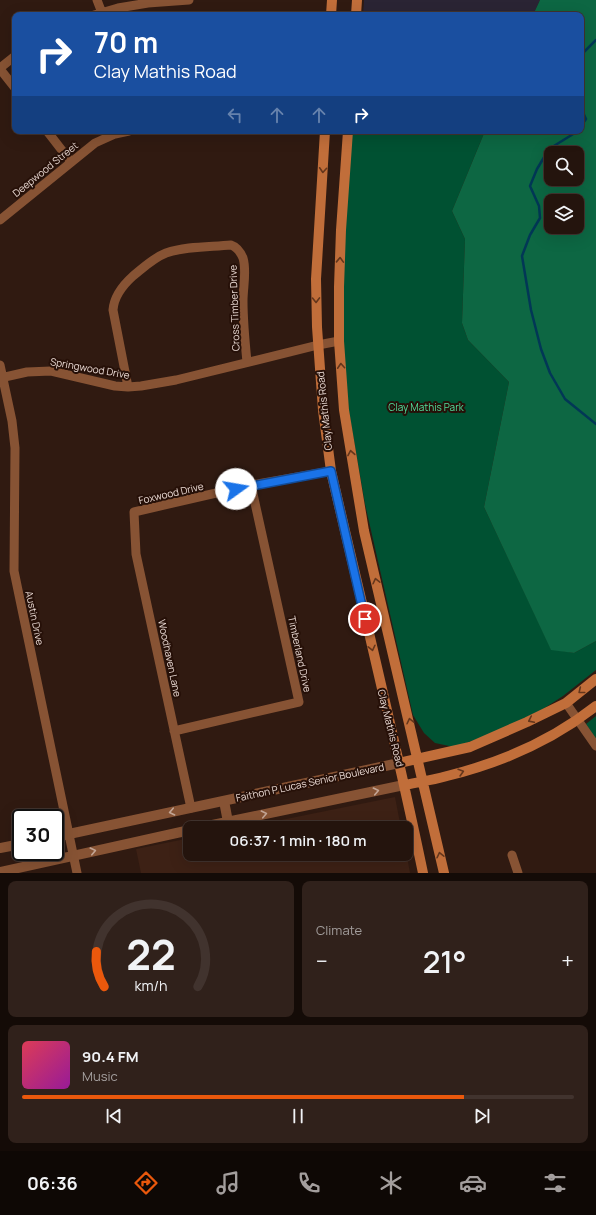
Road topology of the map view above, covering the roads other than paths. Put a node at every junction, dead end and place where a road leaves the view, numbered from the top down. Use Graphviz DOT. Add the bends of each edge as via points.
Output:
graph roads {
  1 [pos="97,0"];
  2 [pos="189,0"];
  3 [pos="332,0"];
  4 [pos="357,0"];
  5 [pos="98,12"];
  6 [pos="105,12"];
  7 [pos="331,12"];
  8 [pos="356,12"];
  9 [pos="12,58"];
  10 [pos="0,68"];
  11 [pos="12,84"];
  12 [pos="49,134"];
  13 [pos="115,134"];
  14 [pos="325,134"];
  15 [pos="348,134"];
  16 [pos="71,162"];
  17 [pos="0,220"];
  18 [pos="339,341"];
  19 [pos="318,345"];
  20 [pos="247,362"];
  21 [pos="0,365"];
  22 [pos="1,378"];
  23 [pos="128,387"];
  24 [pos="331,471"];
  25 [pos="251,485"];
  26 [pos="134,512"];
  27 [pos="596,679"];
  28 [pos="566,703"];
  29 [pos="596,706"];
  30 [pos="578,720"];
  31 [pos="174,731"];
  32 [pos="596,746"];
  33 [pos="418,759"];
  34 [pos="399,763"];
  35 [pos="423,781"];
  36 [pos="404,785"];
  37 [pos="224,801"];
  38 [pos="191,808"];
  39 [pos="228,821"];
  40 [pos="233,821"];
  41 [pos="183,832"];
  42 [pos="69,834"];
  43 [pos="64,835"];
  44 [pos="12,846"];
  45 [pos="0,848"];
  46 [pos="512,854"];
  47 [pos="74,856"];
  48 [pos="0,872"];
  49 [pos="77,873"];
  50 [pos="423,873"];
  51 [pos="444,873"];
  52 [pos="518,873"];
  1 -- 5 [label="street"];
  2 -- 6 [label="street" via="148,3"];
  3 -- 7 [label="main road"];
  4 -- 8 [label="main road"];
  9 -- 10 [label="street"];
  10 -- 11 [label="street"];
  12 -- 16 [label="street"];
  13 -- 16 [label="street, Deepwood Street" via="95,143"];
  14 -- 19 [label="main road, Clay Mathis Road, one-way" via="316,279"];
  18 -- 15 [label="main road, Clay Mathis Road, one-way" via="341,230"];
  16 -- 17 [label="street, Deepwood Street"];
  18 -- 19 [label="street, Springwood Drive"];
  33 -- 18 [label="main road, Clay Mathis Road, one-way" via="364,531 344,410"];
  19 -- 20 [label="street, Springwood Drive"];
  19 -- 24 [label="main road, Clay Mathis Road"];
  20 -- 23 [label="street, Springwood Drive" via="157,384"];
  20 -- 23 [label="street, Cross Timber Drive" via="244,268 239,251 231,245 181,249 165,253 146,265 128,281 113,304"];
  21 -- 22 [label="street, Austin Drive"];
  22 -- 23 [label="street, Springwood Drive" via="27,372 51,371"];
  22 -- 42 [label="street, Austin Drive" via="12,421 15,448 14,571"];
  24 -- 25 [label="street, Foxwood Drive"];
  24 -- 34 [label="main road, Clay Mathis Road, one-way"];
  25 -- 26 [label="street, Foxwood Drive"];
  25 -- 31 [label="street, Timberland Drive" via="299,702"];
  26 -- 31 [label="street, Woodhaven Lane" via="136,554"];
  27 -- 28 [label="main road, Faithon P Lucas Senior Boulevard, one-way"];
  28 -- 30 [label="street"];
  28 -- 33 [label="main road, Faithon P Lucas Senior Boulevard, one-way" via="470,747"];
  29 -- 30 [label="main road"];
  30 -- 32 [label="street"];
  35 -- 30 [label="main road, one-way" via="446,777 502,759 536,744"];
  31 -- 38 [label="street, Woodhaven Lane"];
  33 -- 34 [label="main road, Faithon P Lucas Senior Boulevard"];
  33 -- 35 [label="main road, Clay Mathis Road"];
  34 -- 36 [label="main road, Clay Mathis Road"];
  34 -- 37 [label="street, Faithon P Lucas Senior Boulevard"];
  35 -- 36 [label="main road"];
  51 -- 35 [label="main road, Clay Mathis Road, one-way"];
  40 -- 36 [label="street, one-way"];
  36 -- 50 [label="main road, Clay Mathis Road"];
  37 -- 38 [label="street, Faithon P Lucas Senior Boulevard"];
  37 -- 39 [label="street"];
  38 -- 42 [label="street, Faithon P Lucas Senior Boulevard, one-way"];
  47 -- 41 [label="street, one-way"];
  42 -- 43 [label="street, Faithon P Lucas Senior Boulevard"];
  42 -- 47 [label="street, Austin Drive"];
  44 -- 45 [label="street"];
  46 -- 52 [label="street"];
  47 -- 48 [label="street"];
  47 -- 49 [label="street, Austin Drive"];
}
